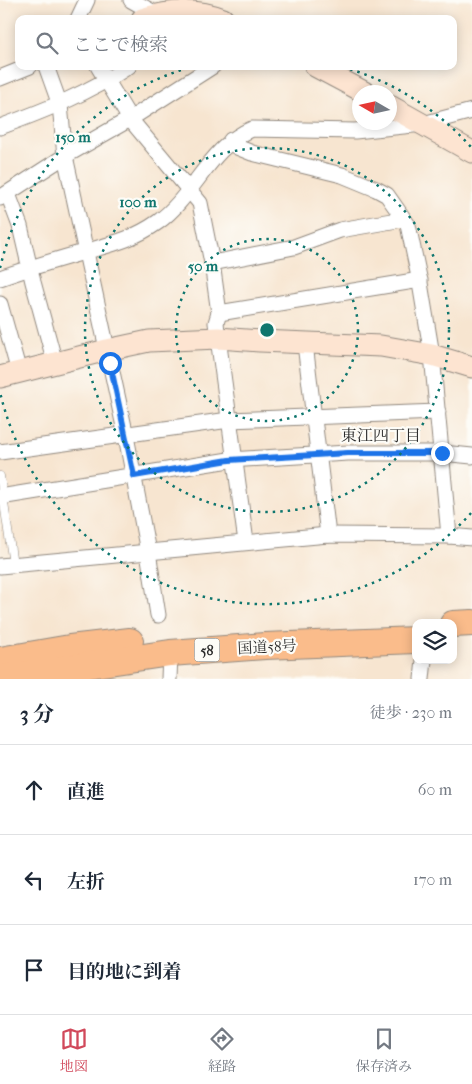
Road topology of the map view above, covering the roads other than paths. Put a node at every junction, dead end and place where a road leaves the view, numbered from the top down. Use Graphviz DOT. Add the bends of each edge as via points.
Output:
graph roads {
  1 [pos="87,0"];
  2 [pos="131,0"];
  3 [pos="80,15"];
  4 [pos="157,15"];
  5 [pos="163,15"];
  6 [pos="210,15"];
  7 [pos="20,70"];
  8 [pos="47,70"];
  9 [pos="100,70"];
  10 [pos="122,70"];
  11 [pos="206,70"];
  12 [pos="323,70"];
  13 [pos="0,78"];
  14 [pos="107,81"];
  15 [pos="352,86"];
  16 [pos="60,105"];
  17 [pos="397,110"];
  18 [pos="472,111"];
  19 [pos="130,119"];
  20 [pos="424,124"];
  21 [pos="0,127"];
  22 [pos="232,140"];
  23 [pos="472,152"];
  24 [pos="65,156"];
  25 [pos="190,189"];
  26 [pos="4,196"];
  27 [pos="403,219"];
  28 [pos="85,252"];
  29 [pos="212,263"];
  30 [pos="30,267"];
  31 [pos="0,278"];
  32 [pos="420,280"];
  33 [pos="0,304"];
  34 [pos="219,313"];
  35 [pos="218,338"];
  36 [pos="306,344"];
  37 [pos="107,350"];
  38 [pos="432,355"];
  39 [pos="55,363"];
  40 [pos="472,367"];
  41 [pos="10,374"];
  42 [pos="438,412"];
  43 [pos="315,416"];
  44 [pos="229,420"];
  45 [pos="126,436"];
  46 [pos="0,452"];
  47 [pos="442,453"];
  48 [pos="319,455"];
  49 [pos="472,456"];
  50 [pos="234,460"];
  51 [pos="0,476"];
  52 [pos="134,476"];
  53 [pos="2,496"];
  54 [pos="328,535"];
  55 [pos="449,536"];
  56 [pos="472,538"];
  57 [pos="246,542"];
  58 [pos="148,552"];
  59 [pos="7,565"];
  60 [pos="158,615"];
  61 [pos="472,623"];
  62 [pos="457,624"];
  63 [pos="412,625"];
  64 [pos="472,638"];
  65 [pos="457,639"];
  66 [pos="412,640"];
  67 [pos="170,653"];
  68 [pos="0,660"];
  69 [pos="424,664"];
  70 [pos="0,678"];
  71 [pos="169,679"];
  72 [pos="422,679"];
  1 -- 3 [label="street"];
  2 -- 4 [label="street"];
  5 -- 6 [label="street" via="183,10"];
  7 -- 13 [label="street"];
  8 -- 16 [label="street"];
  9 -- 14 [label="street"];
  10 -- 14 [label="street"];
  11 -- 19 [label="street"];
  12 -- 15 [label="street"];
  14 -- 16 [label="street"];
  14 -- 19 [label="street"];
  16 -- 21 [label="street"];
  16 -- 24 [label="street"];
  17 -- 20 [label="street"];
  18 -- 20 [label="street"];
  19 -- 24 [label="street"];
  19 -- 25 [label="street"];
  20 -- 22 [label="street" via="355,132 252,129"];
  20 -- 23 [label="street"];
  22 -- 25 [label="street"];
  22 -- 27 [label="street" via="237,147 252,153 342,175 376,189 387,195"];
  24 -- 26 [label="street"];
  24 -- 28 [label="street"];
  25 -- 28 [label="street" via="176,207 141,233"];
  25 -- 29 [label="street" via="200,203"];
  26 -- 30 [label="street" via="20,226"];
  27 -- 29 [label="street" via="340,230 294,247"];
  27 -- 32 [label="street" via="408,225"];
  28 -- 30 [label="street"];
  28 -- 37 [label="street"];
  29 -- 34 [label="street"];
  30 -- 31 [label="street"];
  30 -- 39 [label="street"];
  32 -- 34 [label="street"];
  32 -- 38 [label="street"];
  33 -- 41 [label="street"];
  34 -- 35 [label="street" via="216,323"];
  35 -- 36 [label="street"];
  35 -- 37 [label="street" via="149,341"];
  35 -- 44 [label="street"];
  36 -- 38 [label="street" via="381,346"];
  36 -- 43 [label="street"];
  37 -- 39 [label="street"];
  37 -- 45 [label="street"];
  38 -- 40 [label="street"];
  38 -- 42 [label="street"];
  39 -- 41 [label="street"];
  42 -- 43 [label="street"];
  42 -- 47 [label="street"];
  43 -- 44 [label="street"];
  43 -- 48 [label="street"];
  44 -- 45 [label="street"];
  44 -- 50 [label="street"];
  45 -- 46 [label="street"];
  45 -- 52 [label="street"];
  47 -- 48 [label="street"];
  47 -- 49 [label="street"];
  47 -- 55 [label="street"];
  48 -- 50 [label="street"];
  48 -- 54 [label="street"];
  50 -- 52 [label="street"];
  50 -- 57 [label="street"];
  51 -- 53 [label="lane"];
  52 -- 53 [label="street"];
  52 -- 58 [label="street"];
  53 -- 59 [label="lane"];
  54 -- 55 [label="street"];
  54 -- 57 [label="street"];
  55 -- 56 [label="street"];
  57 -- 58 [label="street"];
  58 -- 59 [label="street"];
  58 -- 60 [label="street"];
  61 -- 62 [label="highway"];
  63 -- 68 [label="highway, 国道58号 / 58" via="170,637 70,648"];
  64 -- 65 [label="highway"];
  66 -- 67 [label="highway, 国道58号 / 58"];
  67 -- 70 [label="highway, 国道58号 / 58"];
  67 -- 71 [label="street"];
  69 -- 72 [label="street"];
}
